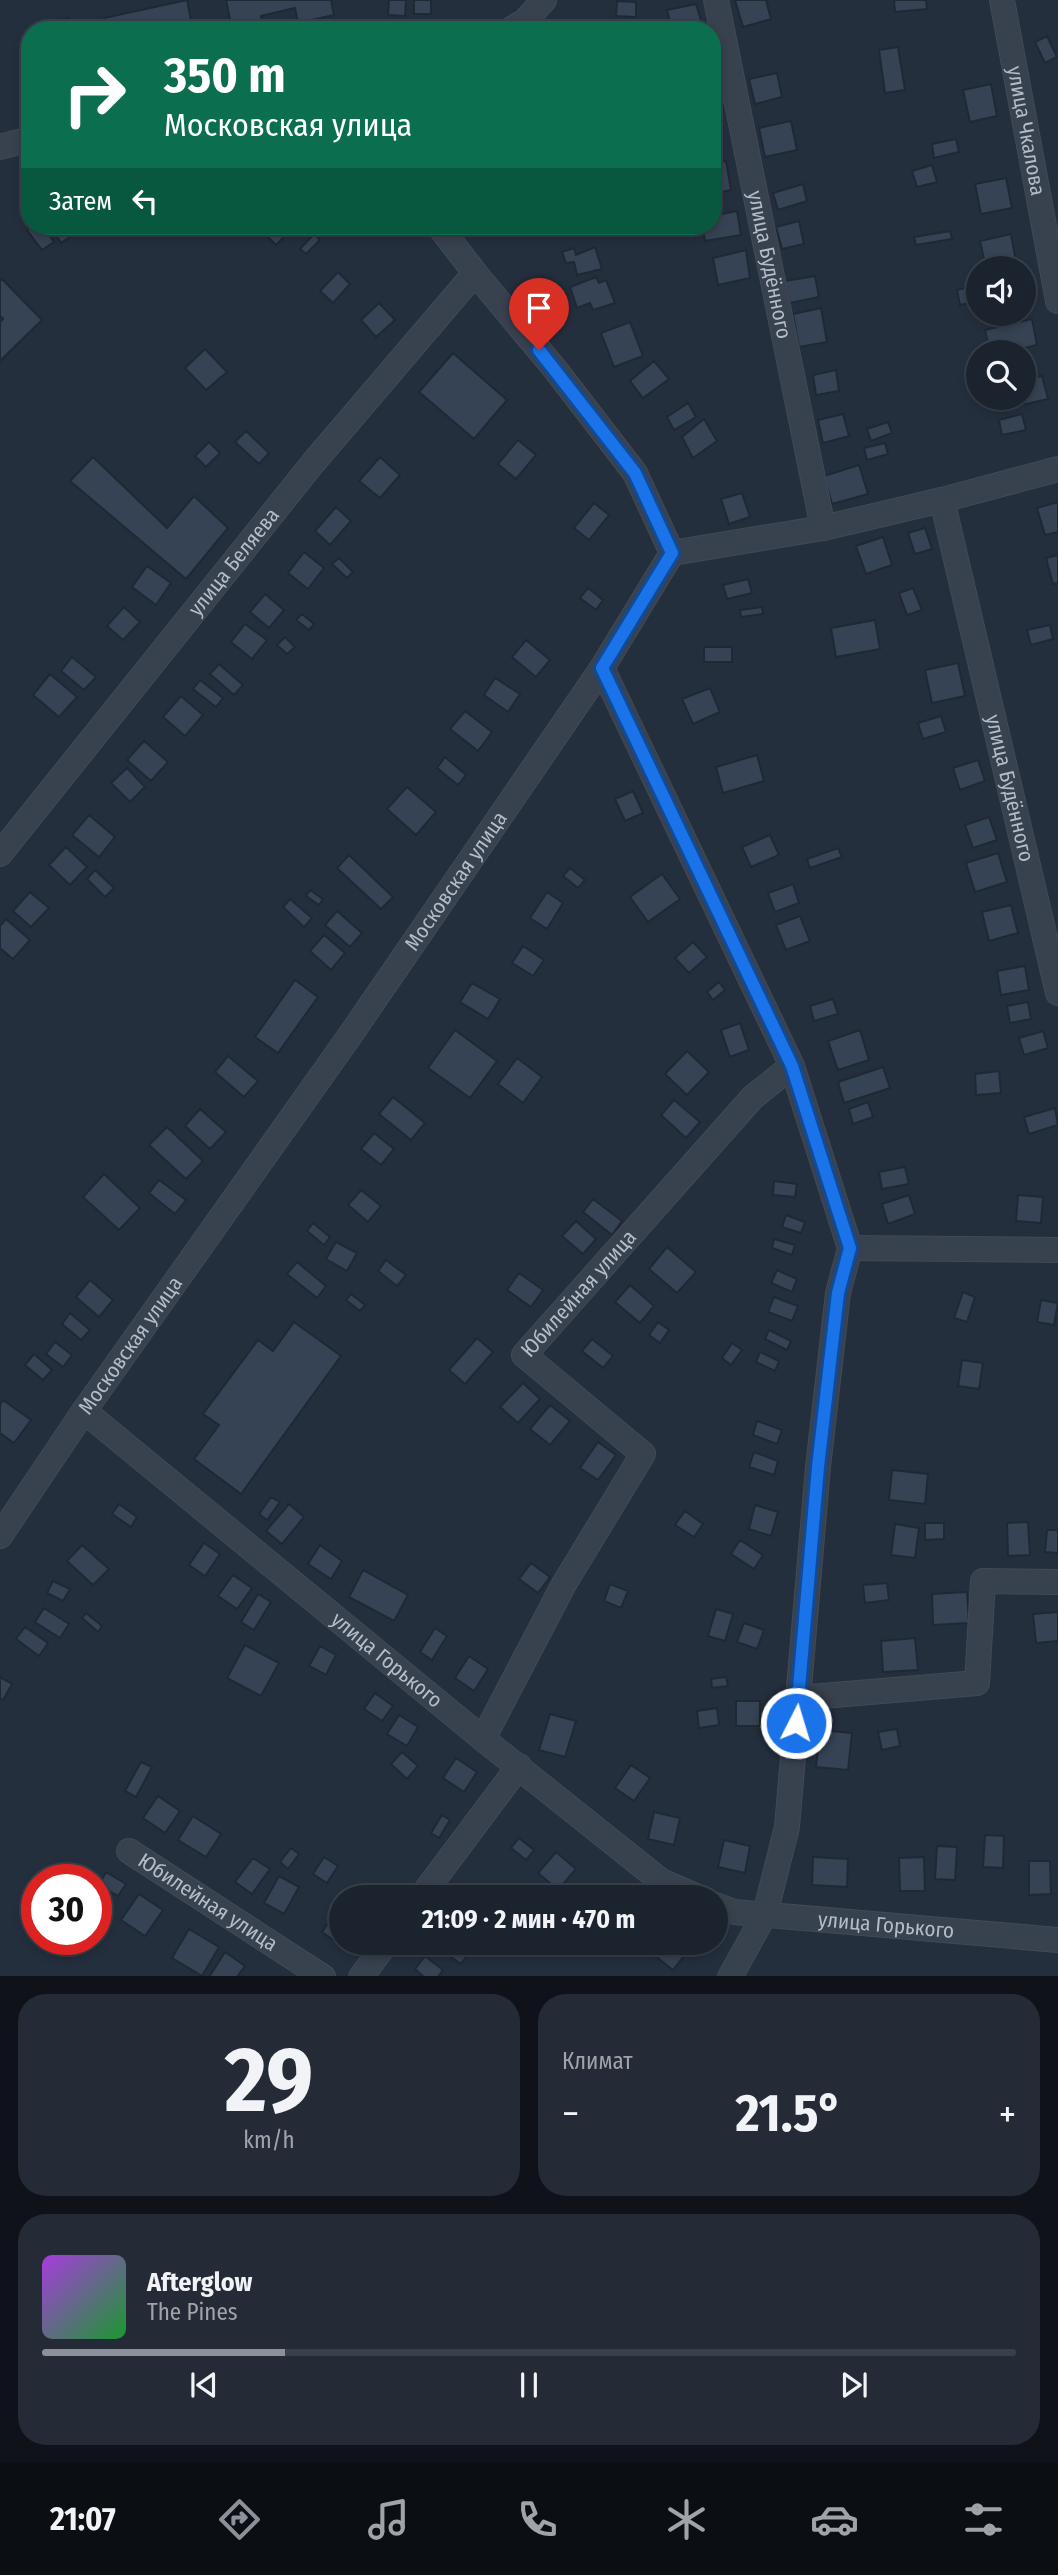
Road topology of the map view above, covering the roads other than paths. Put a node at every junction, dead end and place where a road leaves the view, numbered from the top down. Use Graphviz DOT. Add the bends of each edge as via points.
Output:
graph roads {
  1 [pos="544,0"];
  2 [pos="716,0"];
  3 [pos="1002,0"];
  4 [pos="526,21"];
  5 [pos="720,21"];
  6 [pos="721,25"];
  7 [pos="21,141"];
  8 [pos="0,147"];
  9 [pos="446,235"];
  10 [pos="475,273"];
  11 [pos="1058,301"];
  12 [pos="1058,468"];
  13 [pos="942,500"];
  14 [pos="823,528"];
  15 [pos="672,553"];
  16 [pos="602,668"];
  17 [pos="0,854"];
  18 [pos="1058,993"];
  19 [pos="792,1066"];
  20 [pos="850,1248"];
  21 [pos="1058,1250"];
  22 [pos="84,1411"];
  23 [pos="0,1535"];
  24 [pos="1058,1582"];
  25 [pos="799,1698"];
  26 [pos="483,1739"];
  27 [pos="519,1766"];
  28 [pos="129,1851"];
  29 [pos="430,1885"];
  30 [pos="671,1885"];
  31 [pos="728,1910"];
  32 [pos="765,1914"];
  33 [pos="1058,1940"];
  34 [pos="377,1955"];
  35 [pos="323,1976"];
  36 [pos="361,1976"];
  37 [pos="730,1976"];
  1 -- 4 [label="street"];
  2 -- 5 [label="street, улица Будённого"];
  3 -- 11 [label="street, улица Чкалова"];
  6 -- 14 [label="street, улица Будённого"];
  7 -- 8 [label="street"];
  9 -- 10 [label="street"];
  10 -- 15 [label="street" via="635,473"];
  10 -- 17 [label="street, улица Беляева" via="313,463"];
  12 -- 13 [label="street"];
  13 -- 14 [label="street"];
  13 -- 18 [label="street, улица Будённого"];
  14 -- 15 [label="street"];
  15 -- 16 [label="street, Московская улица"];
  16 -- 19 [label="street"];
  16 -- 22 [label="street, Московская улица"];
  19 -- 20 [label="street"];
  19 -- 26 [label="street, Юбилейная улица" via="753,1097 524,1355 643,1454 564,1584"];
  20 -- 21 [label="street"];
  20 -- 25 [label="street" via="838,1293 818,1467"];
  22 -- 23 [label="street, Московская улица"];
  22 -- 26 [label="street, улица Горького"];
  24 -- 25 [label="street" via="983,1581 977,1683"];
  25 -- 32 [label="street" via="787,1827"];
  26 -- 27 [label="street, улица Горького"];
  27 -- 29 [label="street"];
  27 -- 30 [label="street, улица Горького"];
  28 -- 35 [label="street, Юбилейная улица"];
  31 -- 32 [label="street, улица Горького"];
  32 -- 33 [label="street, улица Горького"];
  32 -- 37 [label="street"];
  34 -- 36 [label="street"];
}
